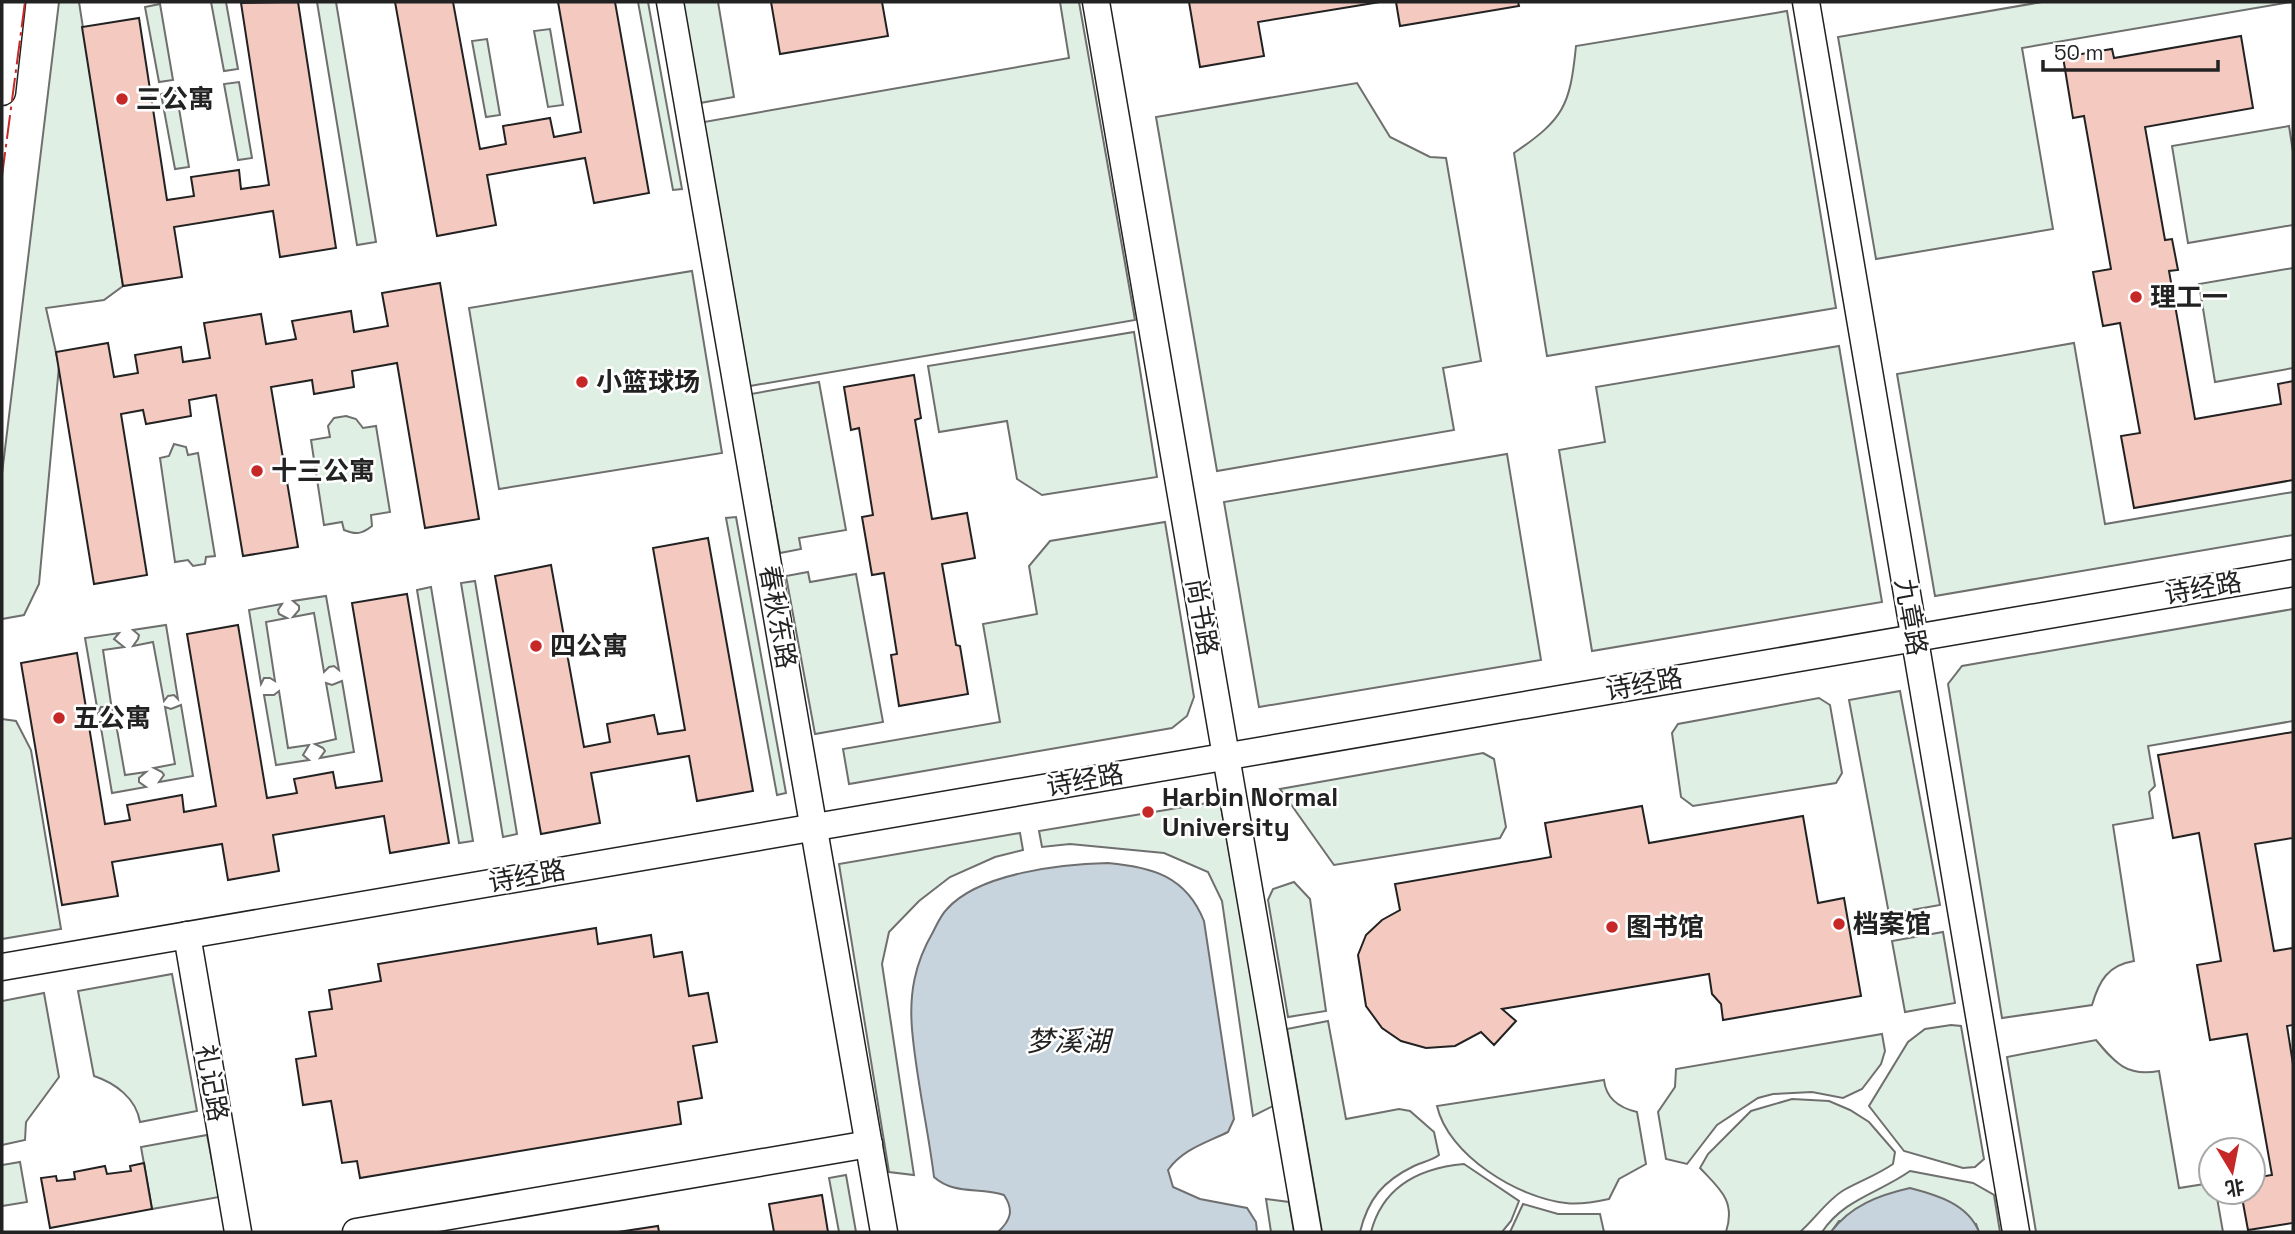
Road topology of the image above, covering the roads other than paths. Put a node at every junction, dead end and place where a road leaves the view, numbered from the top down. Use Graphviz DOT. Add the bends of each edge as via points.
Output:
graph roads {
  1 [pos="12,2"];
  2 [pos="670,2"];
  3 [pos="1096,2"];
  4 [pos="1806,2"];
  5 [pos="2,92"];
  6 [pos="2293,573"];
  7 [pos="1914,638"];
  8 [pos="1226,756"];
  9 [pos="813,827"];
  10 [pos="187,935"];
  11 [pos="2,967"];
  12 [pos="869,1144"];
  13 [pos="238,1232"];
  14 [pos="356,1232"];
  15 [pos="884,1232"];
  16 [pos="1308,1232"];
  17 [pos="2016,1232"];
  1 -- 5 [label="street"];
  2 -- 9 [label="street, 春秋东路"];
  3 -- 8 [label="street, 尚书路"];
  4 -- 7 [label="street, 九章路"];
  6 -- 7 [label="street, 诗经路"];
  7 -- 8 [label="street, 诗经路"];
  7 -- 17 [label="street, 九章路"];
  8 -- 9 [label="street, 诗经路"];
  8 -- 16 [label="street, 尚书路"];
  9 -- 10 [label="street, 诗经路"];
  9 -- 12 [label="street, 春秋东路"];
  10 -- 11 [label="street, 诗经路"];
  10 -- 13 [label="street, 礼记路"];
  12 -- 14 [label="street"];
  12 -- 15 [label="street, 春秋东路"];
}
